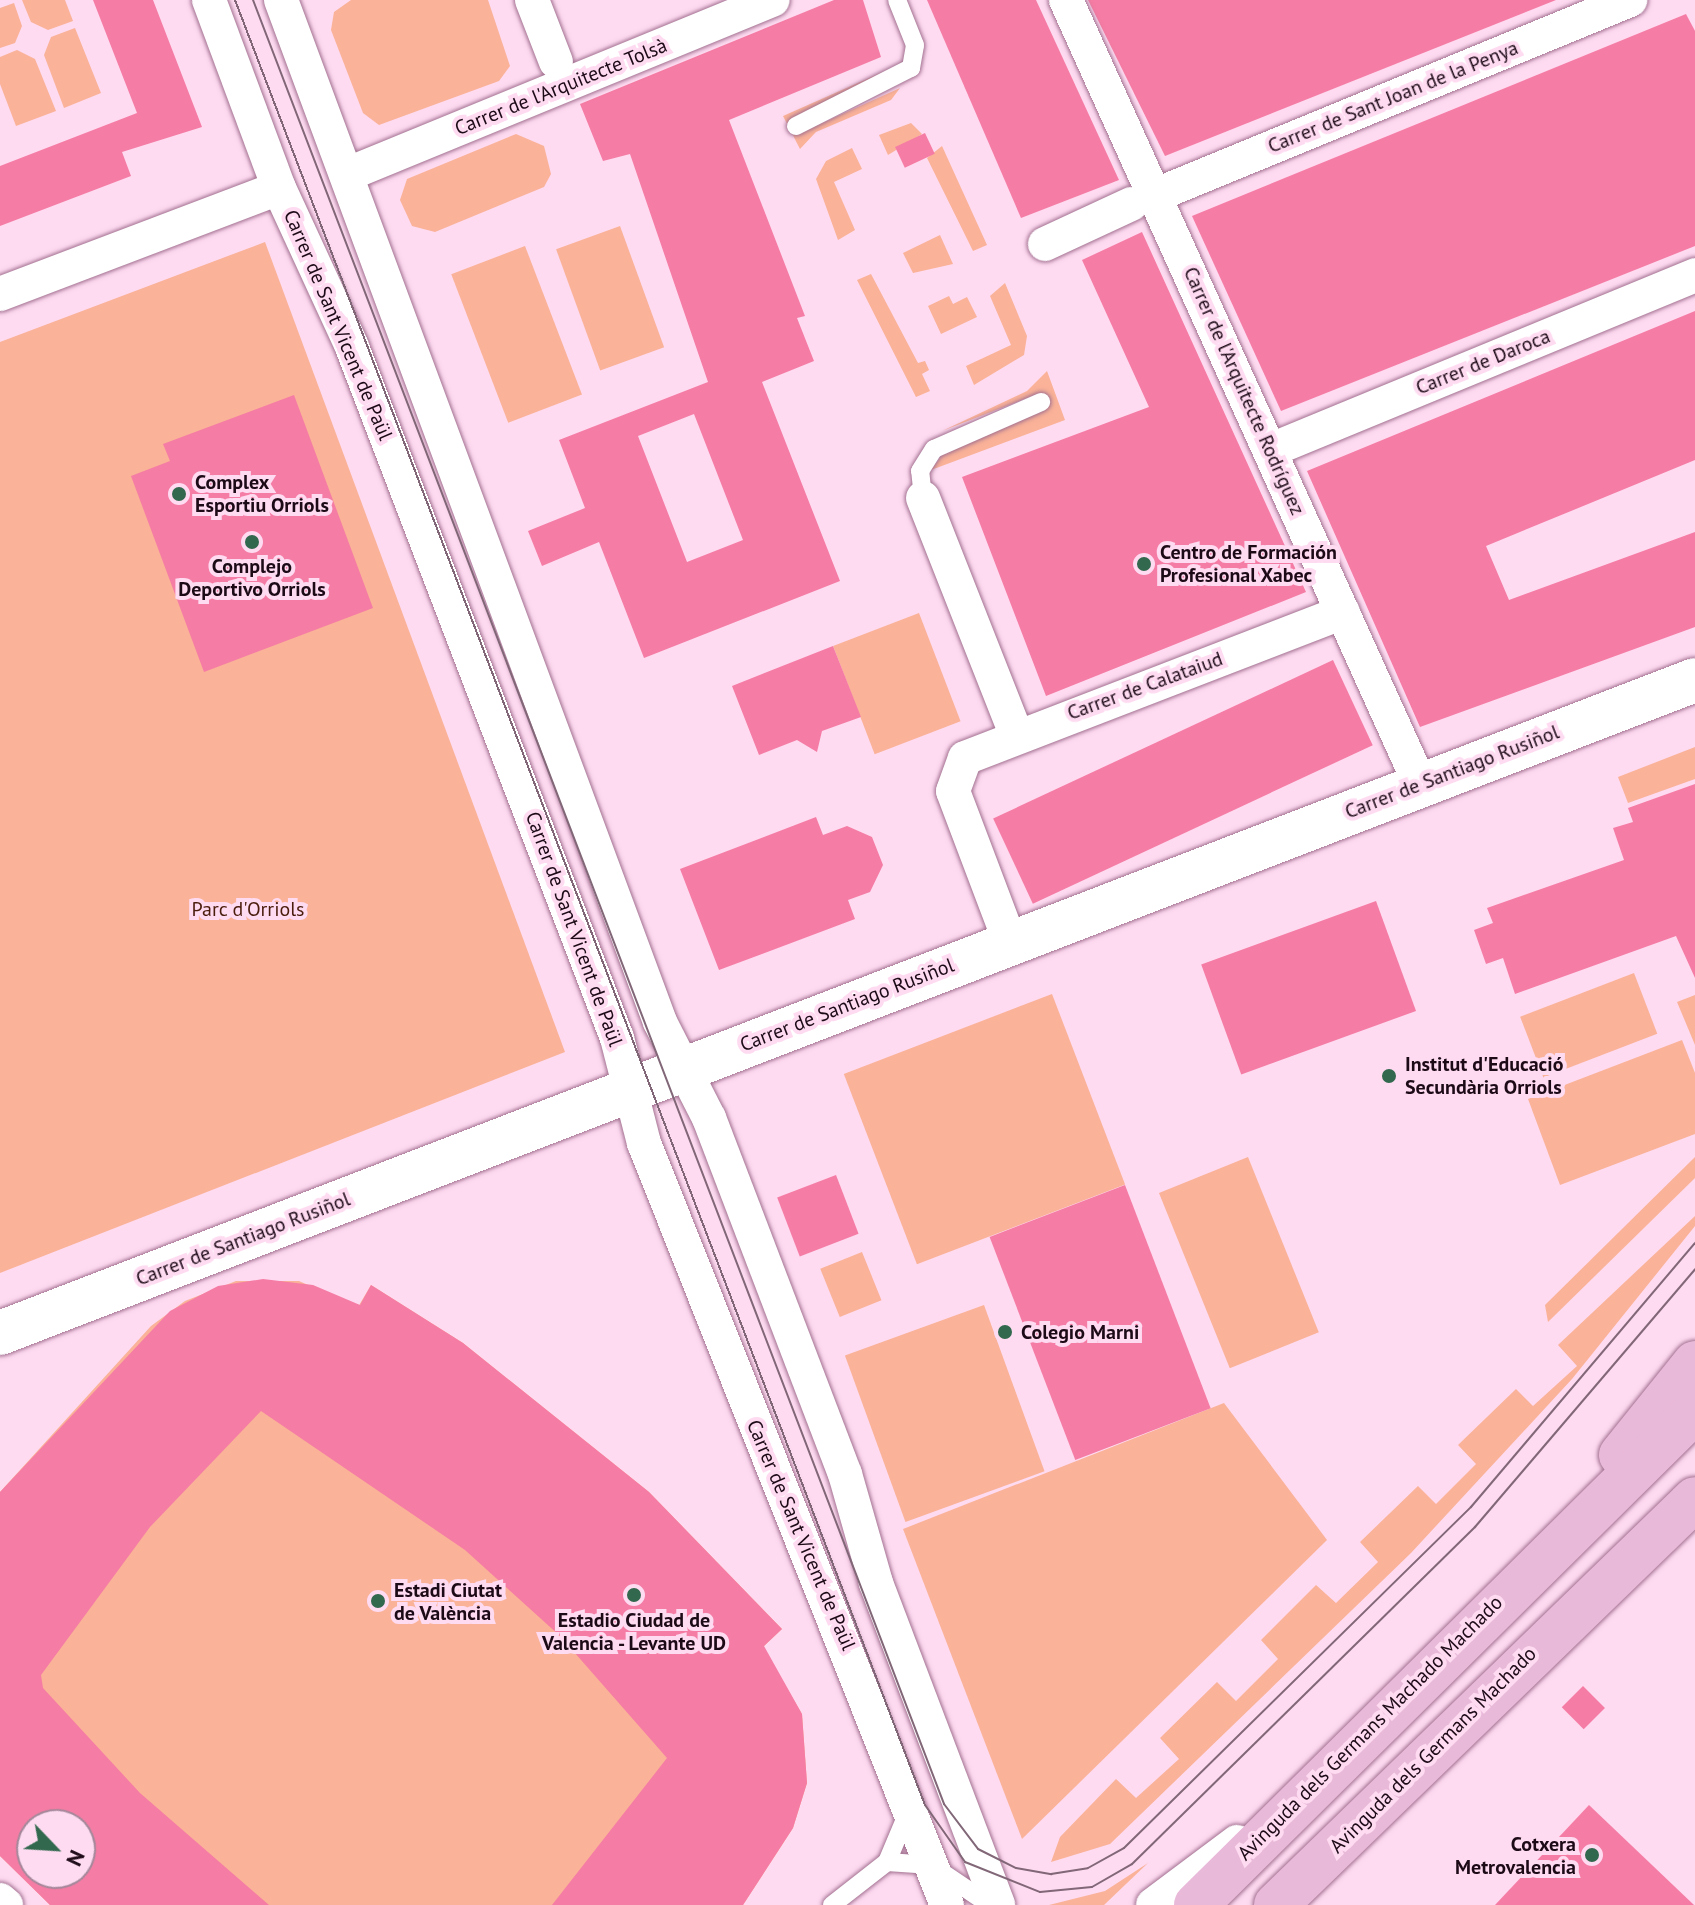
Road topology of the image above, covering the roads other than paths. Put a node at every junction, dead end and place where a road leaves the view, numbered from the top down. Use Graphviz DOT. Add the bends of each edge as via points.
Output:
graph roads {
  1 [pos="209,0"];
  2 [pos="281,0"];
  3 [pos="532,0"];
  4 [pos="773,0"];
  5 [pos="897,0"];
  6 [pos="1066,0"];
  7 [pos="1630,0"];
  8 [pos="556,62"];
  9 [pos="796,126"];
  10 [pos="348,174"];
  11 [pos="279,188"];
  12 [pos="1144,200"];
  13 [pos="1045,244"];
  14 [pos="1695,275"];
  15 [pos="0,294"];
  16 [pos="1041,402"];
  17 [pos="1271,450"];
  18 [pos="923,498"];
  19 [pos="1343,612"];
  20 [pos="1695,680"];
  21 [pos="1016,734"];
  22 [pos="1420,784"];
  23 [pos="1010,942"];
  24 [pos="684,1069"];
  25 [pos="629,1092"];
  26 [pos="0,1333"];
  27 [pos="1695,1363"];
  28 [pos="1695,1411"];
  29 [pos="1695,1478"];
  30 [pos="1695,1499"];
  31 [pos="1546,1552"];
  32 [pos="1590,1595"];
  33 [pos="905,1794"];
  34 [pos="1302,1794"];
  35 [pos="887,1862"];
  36 [pos="931,1865"];
  37 [pos="0,1900"];
  38 [pos="6,1905"];
  39 [pos="832,1905"];
  40 [pos="947,1905"];
  41 [pos="990,1905"];
  42 [pos="998,1905"];
  43 [pos="1153,1905"];
  44 [pos="1196,1905"];
  45 [pos="1276,1905"];
  1 -- 11 [label="street, Carrer de Sant Vicent de Paül"];
  2 -- 10 [label="street"];
  3 -- 8 [label="street"];
  4 -- 10 [label="street, Carrer de l'Arquitecte Tolsà"];
  5 -- 9 [label="lane" via="915,45 911,68"];
  6 -- 12 [label="street, Carrer de l'Arquitecte Rodríguez"];
  7 -- 12 [label="street, Carrer de Sant Joan de la Penya"];
  10 -- 24 [label="street" via="405,347"];
  11 -- 15 [label="street"];
  11 -- 25 [label="street, Carrer de Sant Vicent de Paül" via="363,376 617,1038"];
  12 -- 13 [label="street, Carrer de Sant Joan de la Penya"];
  12 -- 17 [label="street, Carrer de l'Arquitecte Rodríguez"];
  14 -- 17 [label="street, Carrer de Daroca"];
  16 -- 18 [label="lane" via="934,449 920,471"];
  17 -- 19 [label="street, Carrer de l'Arquitecte Rodríguez"];
  18 -- 21 [label="street"];
  19 -- 21 [label="street, Carrer de Calataiud"];
  19 -- 22 [label="street, Carrer de l'Arquitecte Rodríguez"];
  20 -- 22 [label="street, Carrer de Santiago Rusiñol"];
  21 -- 23 [label="street, Carrer de Calataiud" via="982,747 955,773 953,791"];
  22 -- 23 [label="street, Carrer de Santiago Rusiñol"];
  23 -- 24 [label="street, Carrer de Santiago Rusiñol"];
  24 -- 25 [label="street, Carrer de Santiago Rusiñol"];
  24 -- 42 [label="street" via="845,1474 876,1583"];
  25 -- 26 [label="street, Carrer de Santiago Rusiñol"];
  25 -- 33 [label="street, Carrer de Sant Vicent de Paül"];
  27 -- 31 [label="main road"];
  28 -- 31 [label="main road"];
  29 -- 32 [label="main road, Avinguda dels Germans Machado"];
  30 -- 32 [label="main road, Avinguda dels Germans Machado"];
  31 -- 34 [label="main road, Avinguda dels Germans Machado Machado"];
  32 -- 45 [label="main road, Avinguda dels Germans Machado"];
  33 -- 35 [label="lane" via="903,1837"];
  33 -- 36 [label="street, Carrer de Sant Vicent de Paül"];
  34 -- 43 [label="street"];
  34 -- 44 [label="main road, Avinguda dels Germans Machado Machado"];
  35 -- 36 [label="lane"];
  35 -- 39 [label="lane"];
  36 -- 40 [label="street, Carrer de Sant Vicent de Paül"];
  36 -- 41 [label="lane"];
  37 -- 38 [label="street"];
}
